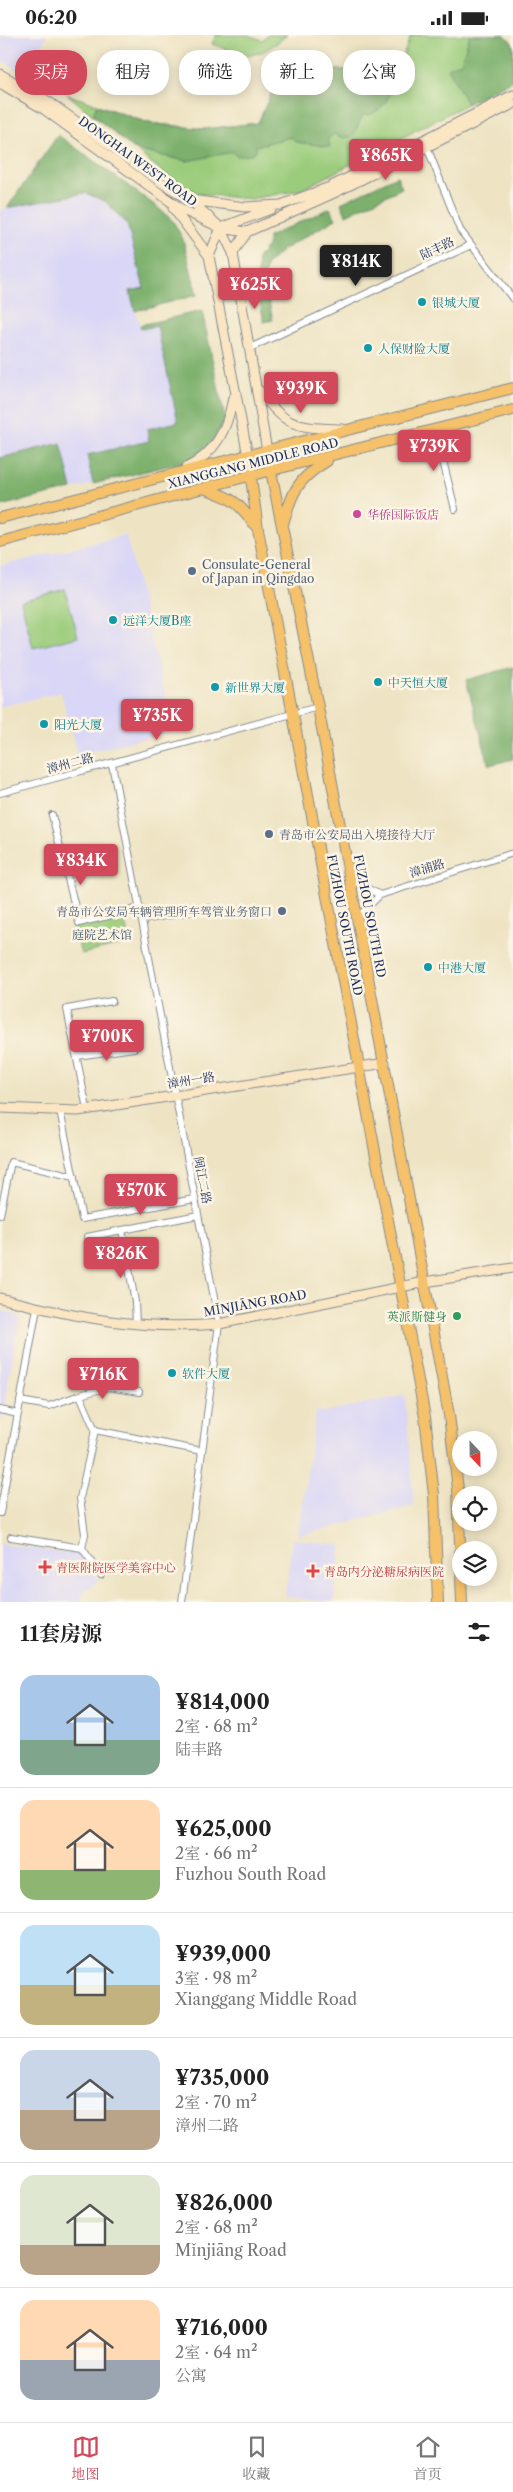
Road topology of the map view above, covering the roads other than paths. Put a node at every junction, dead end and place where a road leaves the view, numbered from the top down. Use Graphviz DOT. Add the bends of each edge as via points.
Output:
graph roads {
  1 [pos="0,74"];
  2 [pos="0,83"];
  3 [pos="513,95"];
  4 [pos="513,105"];
  5 [pos="427,147"];
  6 [pos="164,196"];
  7 [pos="190,200"];
  8 [pos="281,205"];
  9 [pos="220,228"];
  10 [pos="247,231"];
  11 [pos="471,245"];
  12 [pos="233,253"];
  13 [pos="209,255"];
  14 [pos="513,299"];
  15 [pos="250,348"];
  16 [pos="258,389"];
  17 [pos="513,389"];
  18 [pos="234,392"];
  19 [pos="513,410"];
  20 [pos="435,429"];
  21 [pos="347,430"];
  22 [pos="267,451"];
  23 [pos="335,455"];
  24 [pos="248,456"];
  25 [pos="271,470"];
  26 [pos="177,472"];
  27 [pos="252,475"];
  28 [pos="202,488"];
  29 [pos="454,509"];
  30 [pos="0,518"];
  31 [pos="283,525"];
  32 [pos="258,529"];
  33 [pos="0,542"];
  34 [pos="318,707"];
  35 [pos="293,714"];
  36 [pos="112,764"];
  37 [pos="0,793"];
  38 [pos="52,815"];
  39 [pos="513,853"];
  40 [pos="350,879"];
  41 [pos="380,895"];
  42 [pos="140,908"];
  43 [pos="209,908"];
  44 [pos="358,917"];
  45 [pos="142,920"];
  46 [pos="112,1001"];
  47 [pos="134,1048"];
  48 [pos="77,1056"];
  49 [pos="385,1063"];
  50 [pos="360,1066"];
  51 [pos="175,1095"];
  52 [pos="0,1108"];
  53 [pos="88,1109"];
  54 [pos="60,1110"];
  55 [pos="74,1177"];
  56 [pos="195,1199"];
  57 [pos="0,1215"];
  58 [pos="198,1215"];
  59 [pos="122,1230"];
  60 [pos="88,1237"];
  61 [pos="513,1268"];
  62 [pos="425,1282"];
  63 [pos="400,1287"];
  64 [pos="0,1298"];
  65 [pos="37,1308"];
  66 [pos="219,1324"];
  67 [pos="136,1325"];
  68 [pos="139,1392"];
  69 [pos="80,1395"];
  70 [pos="20,1401"];
  71 [pos="0,1410"];
  72 [pos="18,1414"];
  73 [pos="95,1430"];
  74 [pos="202,1451"];
  75 [pos="0,1513"];
  76 [pos="11,1537"];
  77 [pos="460,1541"];
  78 [pos="82,1548"];
  79 [pos="101,1575"];
  80 [pos="461,1586"];
  81 [pos="182,1602"];
  82 [pos="438,1602"];
  83 [pos="462,1602"];
  1 -- 7 [label="main road, DONGHAI WEST ROAD" via="49,102"];
  2 -- 6 [label="main road, DONGHAI WEST ROAD" via="45,110"];
  3 -- 8 [label="main road, DONGHAI WEST ROAD" via="330,187"];
  4 -- 5 [label="main road, DONGHAI WEST ROAD"];
  5 -- 10 [label="main road, DONGHAI WEST ROAD"];
  5 -- 11 [label="street" via="454,219"];
  6 -- 9 [label="main road, DONGHAI WEST ROAD" via="196,218"];
  6 -- 13 [label="main road"];
  7 -- 8 [label="main road, DONGHAI WEST ROAD" via="236,206"];
  7 -- 9 [label="main road"];
  8 -- 9 [label="main road"];
  9 -- 10 [label="main road, DONGHAI WEST ROAD"];
  9 -- 12 [label="main road"];
  9 -- 13 [label="main road"];
  10 -- 12 [label="main road"];
  11 -- 14 [label="street"];
  11 -- 15 [label="street, 陆丰路"];
  12 -- 15 [label="main road"];
  13 -- 18 [label="main road, FUZHOU SOUTH ROAD"];
  15 -- 16 [label="main road"];
  16 -- 21 [label="main road" via="282,419 295,425"];
  16 -- 22 [label="main road"];
  17 -- 21 [label="main road, XIANGGANG MIDDLE ROAD"];
  18 -- 24 [label="main road, FUZHOU SOUTH ROAD"];
  18 -- 26 [label="main road" via="228,421 217,443 201,460"];
  19 -- 20 [label="main road, XIANGGANG MIDDLE ROAD"];
  20 -- 23 [label="main road, XIANGGANG MIDDLE ROAD"];
  20 -- 29 [label="street"];
  21 -- 22 [label="main road, XIANGGANG MIDDLE ROAD"];
  22 -- 24 [label="main road, XIANGGANG MIDDLE ROAD"];
  22 -- 25 [label="main road"];
  23 -- 25 [label="main road, XIANGGANG MIDDLE ROAD"];
  23 -- 31 [label="main road" via="308,473 297,487 290,498"];
  24 -- 26 [label="main road, XIANGGANG MIDDLE ROAD"];
  24 -- 27 [label="main road, FUZHOU SOUTH ROAD"];
  25 -- 27 [label="main road, XIANGGANG MIDDLE ROAD"];
  25 -- 31 [label="main road"];
  26 -- 30 [label="main road, XIANGGANG MIDDLE ROAD"];
  27 -- 28 [label="main road, XIANGGANG MIDDLE ROAD"];
  27 -- 32 [label="main road, FUZHOU SOUTH ROAD"];
  28 -- 32 [label="main road" via="236,502"];
  28 -- 33 [label="main road, XIANGGANG MIDDLE ROAD"];
  31 -- 34 [label="main road, FUZHOU SOUTH RD"];
  32 -- 35 [label="main road, FUZHOU SOUTH ROAD"];
  34 -- 35 [label="street, 漳州二路"];
  34 -- 40 [label="main road, FUZHOU SOUTH RD"];
  35 -- 36 [label="street, 漳州二路"];
  35 -- 50 [label="main road, FUZHOU SOUTH ROAD"];
  36 -- 37 [label="street, 漳州二路"];
  36 -- 42 [label="street, 闽江二路"];
  38 -- 42 [label="street" via="79,923"];
  39 -- 41 [label="street, 漳浦路"];
  40 -- 41 [label="street"];
  40 -- 44 [label="main road, FUZHOU SOUTH RD"];
  41 -- 44 [label="street"];
  42 -- 45 [label="street, 闽江二路"];
  43 -- 45 [label="street"];
  44 -- 49 [label="main road, FUZHOU SOUTH RD"];
  45 -- 51 [label="street, 闽江二路"];
  46 -- 48 [label="street" via="67,1009"];
  47 -- 48 [label="street"];
  48 -- 53 [label="street"];
  49 -- 50 [label="main road, 漳州一路"];
  49 -- 62 [label="main road, FUZHOU SOUTH RD"];
  50 -- 51 [label="main road, 漳州一路"];
  50 -- 63 [label="main road, FUZHOU SOUTH ROAD"];
  51 -- 53 [label="main road, 漳州一路"];
  51 -- 56 [label="street, 闽江二路"];
  52 -- 54 [label="main road, 漳州一路"];
  53 -- 54 [label="main road, 漳州一路"];
  54 -- 55 [label="street"];
  55 -- 56 [label="street" via="82,1219"];
  55 -- 57 [label="street" via="12,1162"];
  56 -- 58 [label="street, 闽江二路"];
  58 -- 59 [label="street"];
  58 -- 66 [label="street, 闽江二路"];
  59 -- 60 [label="street"];
  59 -- 67 [label="street"];
  61 -- 62 [label="main road, MǏNJIĀNG ROAD"];
  62 -- 63 [label="main road, MǏNJIĀNG ROAD"];
  62 -- 77 [label="main road" via="449,1415 458,1489"];
  63 -- 66 [label="main road, MǏNJIĀNG ROAD"];
  63 -- 82 [label="main road, FUZHOU SOUTH ROAD" via="425,1417 434,1495"];
  64 -- 65 [label="main road, MǏNJIĀNG ROAD"];
  65 -- 67 [label="main road, MǏNJIĀNG ROAD"];
  65 -- 70 [label="street"];
  66 -- 67 [label="main road, MǏNJIĀNG ROAD"];
  66 -- 74 [label="street, 闽江二路"];
  68 -- 69 [label="street" via="108,1387"];
  69 -- 70 [label="street" via="49,1406"];
  69 -- 73 [label="street"];
  70 -- 72 [label="street"];
  71 -- 72 [label="street"];
  72 -- 75 [label="street"];
  73 -- 74 [label="street"];
  73 -- 78 [label="street" via="80,1498 85,1534"];
  74 -- 81 [label="street, 闽江二路"];
  76 -- 78 [label="street"];
  78 -- 79 [label="street"];
  80 -- 83 [label="main road"];
}
